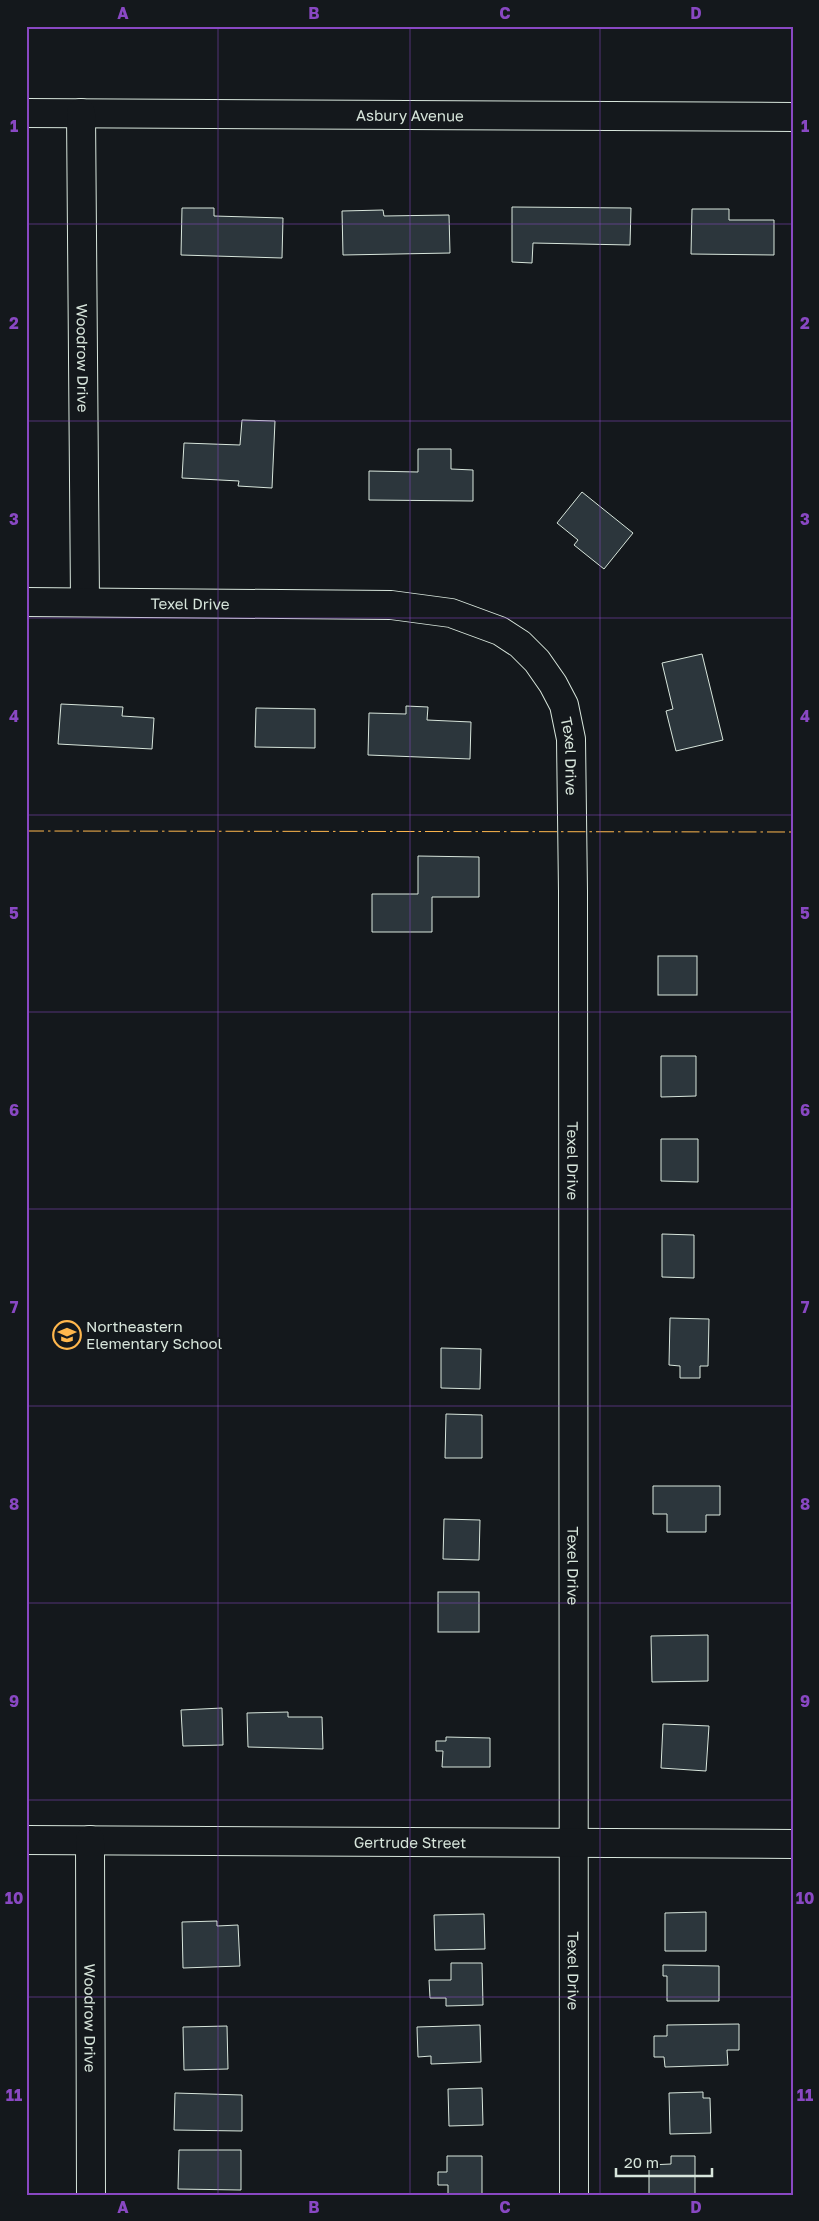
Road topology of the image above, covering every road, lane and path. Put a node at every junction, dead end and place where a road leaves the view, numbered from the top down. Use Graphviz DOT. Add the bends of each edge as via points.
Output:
graph roads {
  1 [pos="26,113"];
  2 [pos="81,113"];
  3 [pos="793,117"];
  4 [pos="26,602"];
  5 [pos="85,602"];
  6 [pos="26,1840"];
  7 [pos="90,1840"];
  8 [pos="572,1844"];
  9 [pos="793,1844"];
  10 [pos="91,2195"];
  11 [pos="574,2195"];
  1 -- 2 [label="street, Asbury Avenue"];
  2 -- 3 [label="street, Asbury Avenue"];
  2 -- 5 [label="street, Woodrow Drive"];
  4 -- 5 [label="street, Texel Drive"];
  5 -- 8 [label="street, Texel Drive" via="390,605 451,613 500,631 520,644 537,661 564,705 571,740 573,891"];
  6 -- 7 [label="street, Gertrude Street"];
  7 -- 8 [label="street, Gertrude Street"];
  7 -- 10 [label="street, Woodrow Drive"];
  8 -- 9 [label="street, Gertrude Street"];
  8 -- 11 [label="street, Texel Drive"];
}
